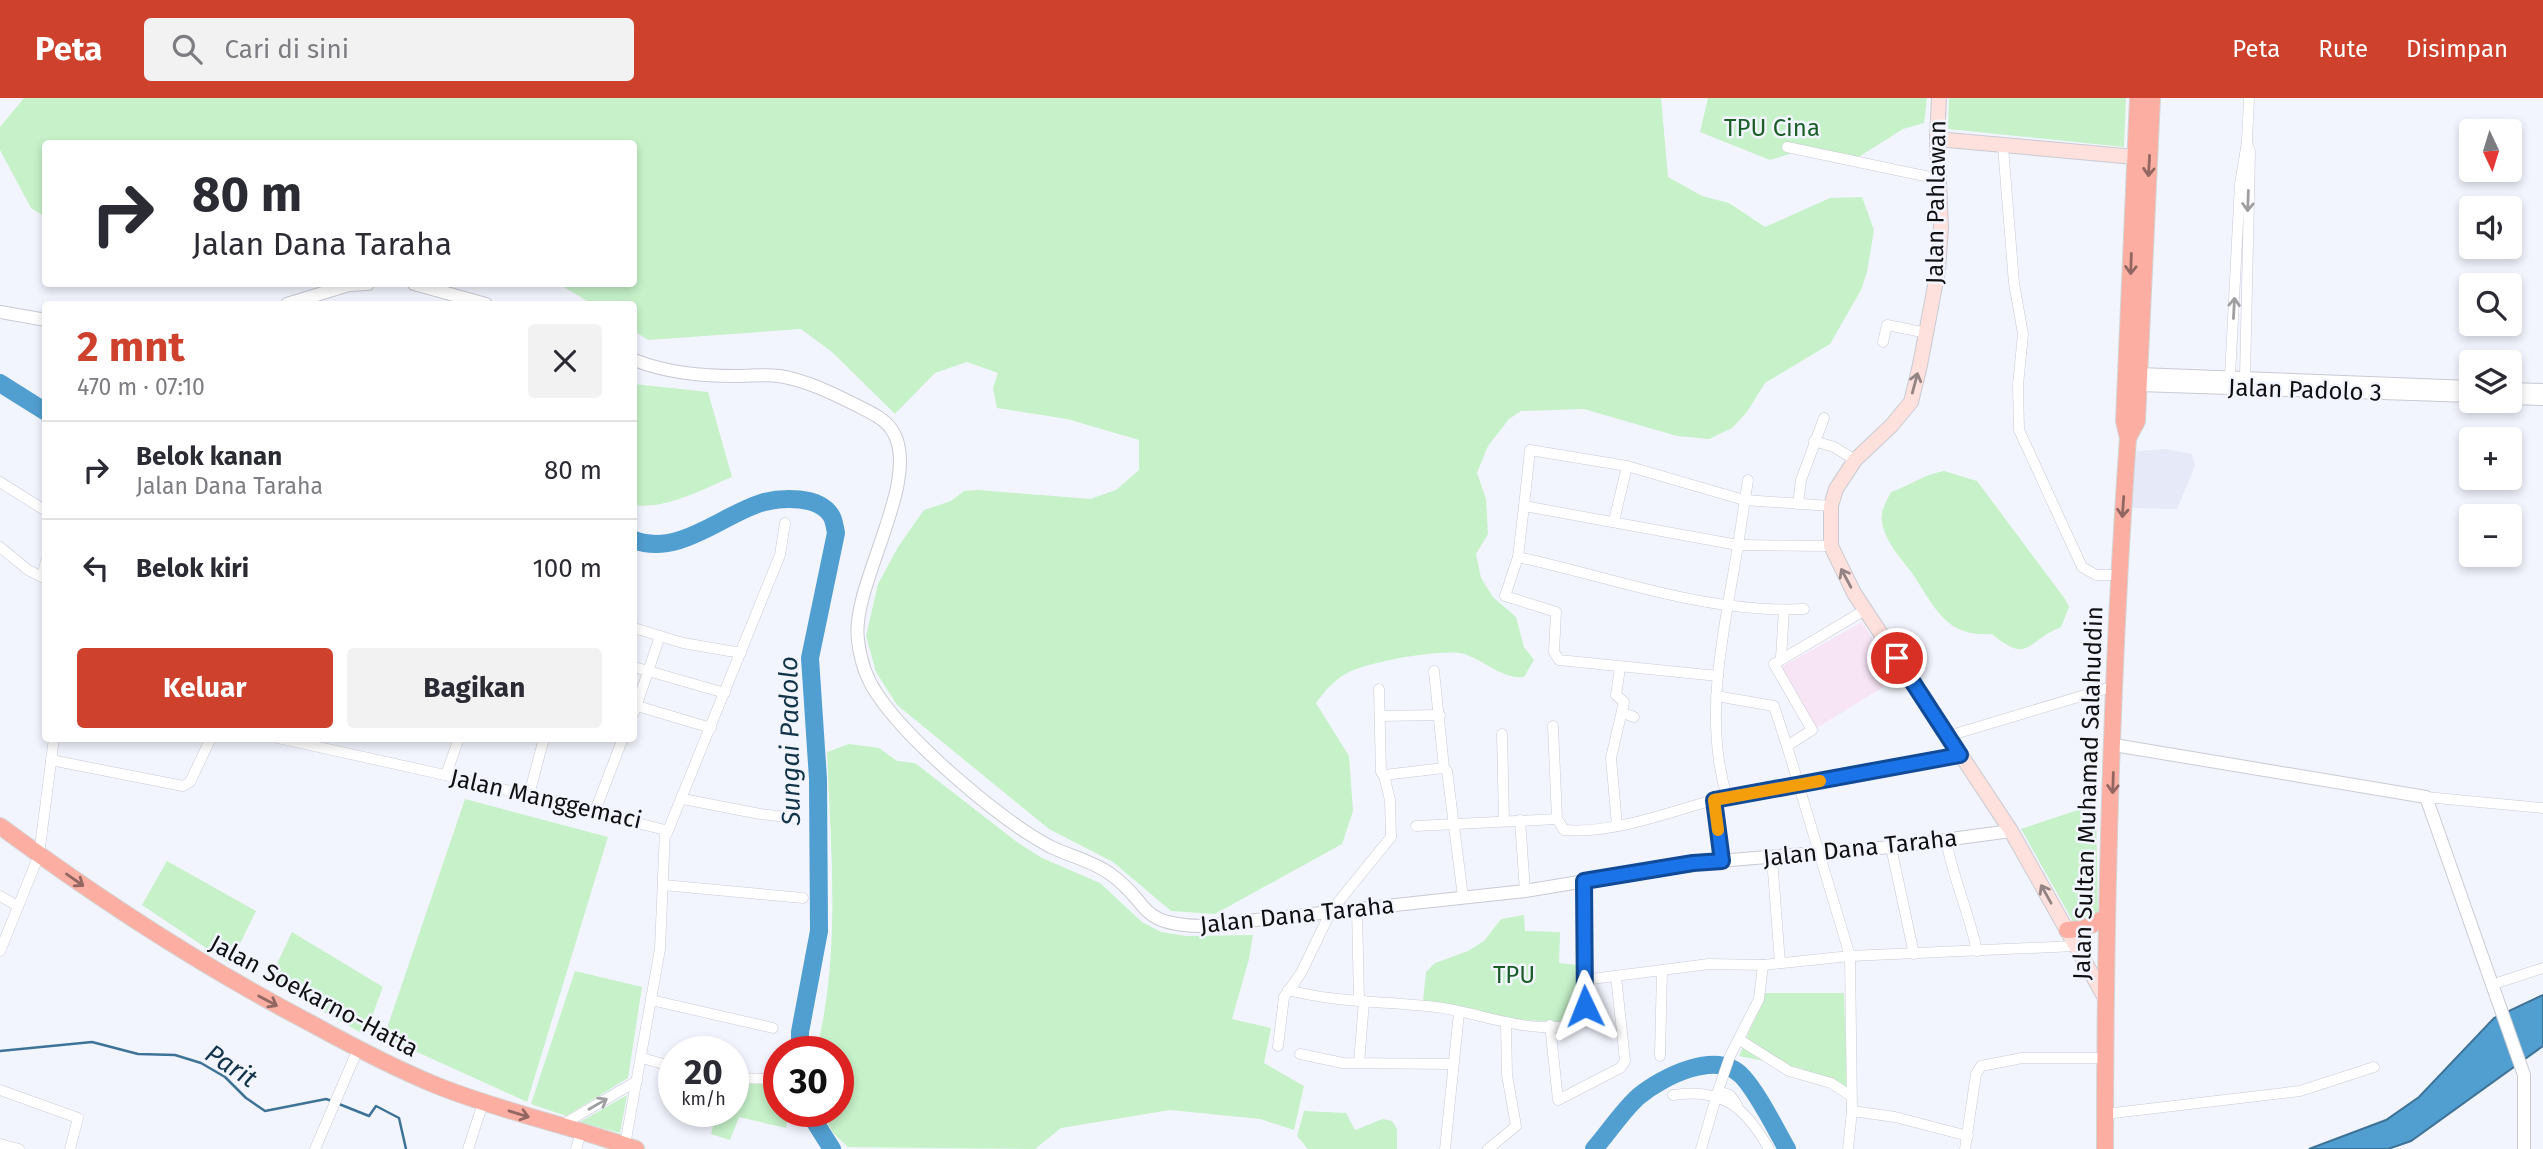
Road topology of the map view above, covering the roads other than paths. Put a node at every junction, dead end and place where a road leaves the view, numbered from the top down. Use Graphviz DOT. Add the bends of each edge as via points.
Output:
graph roads {
  1 [pos="1939,98"];
  2 [pos="2138,98"];
  3 [pos="2152,98"];
  4 [pos="2249,98"];
  5 [pos="1937,139"];
  6 [pos="2247,142"];
  7 [pos="1787,147"];
  8 [pos="2003,147"];
  9 [pos="2135,157"];
  10 [pos="1939,179"];
  11 [pos="342,287"];
  12 [pos="430,287"];
  13 [pos="445,290"];
  14 [pos="297,301"];
  15 [pos="442,301"];
  16 [pos="477,301"];
  17 [pos="0,312"];
  18 [pos="42,319"];
  19 [pos="1927,333"];
  20 [pos="1883,342"];
  21 [pos="637,361"];
  22 [pos="2230,376"];
  23 [pos="2245,377"];
  24 [pos="2139,380"];
  25 [pos="2322,385"];
  26 [pos="2459,387"];
  27 [pos="2522,389"];
  28 [pos="2543,390"];
  29 [pos="2459,395"];
  30 [pos="2522,398"];
  31 [pos="2543,399"];
  32 [pos="1824,418"];
  33 [pos="2128,438"];
  34 [pos="1814,441"];
  35 [pos="1855,460"];
  36 [pos="1627,466"];
  37 [pos="1748,480"];
  38 [pos="0,482"];
  39 [pos="1744,500"];
  40 [pos="1798,504"];
  41 [pos="1524,506"];
  42 [pos="1831,506"];
  43 [pos="42,508"];
  44 [pos="1614,521"];
  45 [pos="785,523"];
  46 [pos="1738,545"];
  47 [pos="1831,546"];
  48 [pos="0,547"];
  49 [pos="1518,557"];
  50 [pos="2118,575"];
  51 [pos="42,577"];
  52 [pos="1729,604"];
  53 [pos="1804,609"];
  54 [pos="1784,610"];
  55 [pos="1864,610"];
  56 [pos="637,629"];
  57 [pos="660,636"];
  58 [pos="741,653"];
  59 [pos="1781,658"];
  60 [pos="637,668"];
  61 [pos="1620,668"];
  62 [pos="1434,671"];
  63 [pos="648,672"];
  64 [pos="1718,676"];
  65 [pos="2115,686"];
  66 [pos="1379,689"];
  67 [pos="724,694"];
  68 [pos="1716,696"];
  69 [pos="637,700"];
  70 [pos="637,709"];
  71 [pos="1623,713"];
  72 [pos="1440,715"];
  73 [pos="1380,716"];
  74 [pos="1634,717"];
  75 [pos="1553,726"];
  76 [pos="711,728"];
  77 [pos="1503,734"];
  78 [pos="1948,736"];
  79 [pos="53,742"];
  80 [pos="209,742"];
  81 [pos="296,742"];
  82 [pos="458,742"];
  83 [pos="543,742"];
  84 [pos="621,742"];
  85 [pos="2114,745"];
  86 [pos="1787,746"];
  87 [pos="1960,755"];
  88 [pos="51,760"];
  89 [pos="1444,768"];
  90 [pos="446,775"];
  91 [pos="1384,775"];
  92 [pos="1798,785"];
  93 [pos="529,795"];
  94 [pos="1727,797"];
  95 [pos="2426,797"];
  96 [pos="683,799"];
  97 [pos="1714,800"];
  98 [pos="2543,808"];
  99 [pos="595,811"];
  100 [pos="795,818"];
  101 [pos="1557,819"];
  102 [pos="1520,820"];
  103 [pos="1504,821"];
  104 [pos="1452,825"];
  105 [pos="1617,825"];
  106 [pos="0,826"];
  107 [pos="1416,826"];
  108 [pos="2011,831"];
  109 [pos="667,833"];
  110 [pos="1946,840"];
  111 [pos="1891,847"];
  112 [pos="1818,853"];
  113 [pos="40,855"];
  114 [pos="1772,858"];
  115 [pos="1722,861"];
  116 [pos="1584,881"];
  117 [pos="663,885"];
  118 [pos="1525,891"];
  119 [pos="0,896"];
  120 [pos="1463,897"];
  121 [pos="803,898"];
  122 [pos="18,906"];
  123 [pos="1357,909"];
  124 [pos="1331,911"];
  125 [pos="2107,917"];
  126 [pos="2067,930"];
  127 [pos="2076,946"];
  128 [pos="0,951"];
  129 [pos="1977,951"];
  130 [pos="1914,954"];
  131 [pos="1850,956"];
  132 [pos="1780,963"];
  133 [pos="1763,965"];
  134 [pos="2543,968"];
  135 [pos="1662,970"];
  136 [pos="1616,976"];
  137 [pos="1584,980"];
  138 [pos="2491,985"];
  139 [pos="1288,990"];
  140 [pos="2104,996"];
  141 [pos="651,1000"];
  142 [pos="1362,1001"];
  143 [pos="1459,1013"];
  144 [pos="1506,1024"];
  145 [pos="1550,1025"];
  146 [pos="773,1028"];
  147 [pos="1740,1040"];
  148 [pos="1278,1046"];
  149 [pos="358,1049"];
  150 [pos="1300,1054"];
  151 [pos="1660,1056"];
  152 [pos="642,1058"];
  153 [pos="2104,1058"];
  154 [pos="658,1062"];
  155 [pos="1359,1063"];
  156 [pos="1453,1064"];
  157 [pos="2374,1067"];
  158 [pos="637,1081"];
  159 [pos="0,1090"];
  160 [pos="1673,1095"];
  161 [pos="1851,1096"];
  162 [pos="1716,1098"];
  163 [pos="484,1103"];
  164 [pos="1737,1105"];
  165 [pos="1852,1111"];
  166 [pos="2105,1114"];
  167 [pos="559,1126"];
  168 [pos="1968,1136"];
  169 [pos="578,1141"];
  170 [pos="0,1144"];
  171 [pos="630,1147"];
  172 [pos="19,1149"];
  173 [pos="69,1149"];
  174 [pos="315,1149"];
  175 [pos="468,1149"];
  176 [pos="1445,1149"];
  177 [pos="1488,1149"];
  178 [pos="1701,1149"];
  179 [pos="1769,1149"];
  180 [pos="1848,1149"];
  181 [pos="1965,1149"];
  182 [pos="2105,1149"];
  183 [pos="2524,1149"];
  1 -- 5 [label="main road, Jalan Pahlawan"];
  2 -- 9 [label="highway, Jalan Sultan Muhamad Salahuddin"];
  3 -- 24 [label="highway, Jalan Sultan Muhamad Salahuddin, one-way"];
  4 -- 6 [label="street"];
  5 -- 8 [label="main road"];
  5 -- 10 [label="main road, Jalan Pahlawan"];
  22 -- 6 [label="street, one-way" via="2240,184"];
  6 -- 23 [label="street, one-way"];
  7 -- 10 [label="street"];
  8 -- 9 [label="main road"];
  8 -- 50 [label="street" via="2013,275 2023,334 2018,411 2021,439 2082,567 2096,575"];
  9 -- 33 [label="highway, Jalan Sultan Muhamad Salahuddin, one-way" via="2124,421"];
  10 -- 19 [label="main road, Jalan Pahlawan" via="1938,270"];
  11 -- 14 [label="street"];
  12 -- 13 [label="street"];
  13 -- 15 [label="street"];
  13 -- 16 [label="street"];
  17 -- 18 [label="street"];
  19 -- 20 [label="street" via="1887,324"];
  35 -- 19 [label="main road, Jalan Pahlawan, one-way" via="1911,402"];
  21 -- 124 [label="street, Jalan Dana Taraha" via="685,374 777,375 797,380 866,410 892,430 899,466 882,543 860,609 857,636 861,661 892,716 996,810 1050,846 1109,873 1149,915 1164,923 1200,926"];
  22 -- 23 [label="street, Jalan Padolo 3"];
  22 -- 24 [label="street, Jalan Padolo 3"];
  23 -- 25 [label="street, Jalan Padolo 3"];
  24 -- 25 [label="street, Jalan Padolo 3"];
  24 -- 33 [label="highway, Jalan Sultan Muhamad Salahuddin" via="2137,421"];
  25 -- 26 [label="street, Jalan Padolo 3"];
  25 -- 29 [label="street, Jalan Padolo 3"];
  27 -- 28 [label="street"];
  30 -- 31 [label="street"];
  32 -- 34 [label="street"];
  33 -- 50 [label="highway, Jalan Sultan Muhamad Salahuddin, one-way"];
  34 -- 35 [label="street"];
  34 -- 40 [label="street"];
  35 -- 42 [label="main road, Jalan Pahlawan"];
  36 -- 39 [label="street"];
  36 -- 41 [label="street" via="1530,450"];
  36 -- 44 [label="street"];
  37 -- 39 [label="street"];
  38 -- 43 [label="street"];
  39 -- 40 [label="street"];
  39 -- 46 [label="street"];
  40 -- 42 [label="street"];
  41 -- 44 [label="street"];
  41 -- 49 [label="street"];
  42 -- 47 [label="main road, Jalan Pahlawan"];
  44 -- 46 [label="street"];
  45 -- 58 [label="street" via="780,555"];
  46 -- 47 [label="street"];
  46 -- 52 [label="street"];
  55 -- 47 [label="main road, Jalan Pahlawan, one-way"];
  48 -- 51 [label="street"];
  49 -- 52 [label="street" via="1655,593"];
  49 -- 61 [label="street" via="1505,596 1556,612 1556,657"];
  50 -- 65 [label="highway, Jalan Sultan Muhamad Salahuddin"];
  52 -- 54 [label="street"];
  52 -- 64 [label="street"];
  53 -- 54 [label="street"];
  54 -- 59 [label="street"];
  55 -- 59 [label="street"];
  55 -- 78 [label="main road, Jalan Pahlawan"];
  56 -- 57 [label="street"];
  57 -- 58 [label="street"];
  57 -- 63 [label="street"];
  58 -- 67 [label="street"];
  59 -- 86 [label="street" via="1775,669 1812,730"];
  60 -- 63 [label="street"];
  61 -- 64 [label="street"];
  61 -- 71 [label="street" via="1616,695 1624,700"];
  62 -- 72 [label="street"];
  63 -- 67 [label="street"];
  63 -- 69 [label="street"];
  64 -- 68 [label="street"];
  65 -- 78 [label="street"];
  65 -- 85 [label="highway, Jalan Sultan Muhamad Salahuddin"];
  66 -- 73 [label="street"];
  67 -- 76 [label="street"];
  68 -- 86 [label="street" via="1774,706"];
  68 -- 94 [label="street" via="1715,737"];
  70 -- 76 [label="street"];
  71 -- 74 [label="street"];
  71 -- 105 [label="street" via="1611,758"];
  72 -- 73 [label="street"];
  72 -- 89 [label="street"];
  73 -- 91 [label="street"];
  75 -- 101 [label="street"];
  76 -- 96 [label="street"];
  77 -- 103 [label="street"];
  78 -- 87 [label="main road, Jalan Pahlawan"];
  79 -- 88 [label="street"];
  80 -- 88 [label="street" via="190,782 183,786"];
  81 -- 90 [label="street, Jalan Manggemaci"];
  82 -- 90 [label="street"];
  83 -- 93 [label="street"];
  84 -- 99 [label="street"];
  85 -- 95 [label="street"];
  85 -- 125 [label="highway, Jalan Sultan Muhamad Salahuddin, one-way"];
  86 -- 92 [label="street"];
  87 -- 92 [label="street"];
  87 -- 108 [label="main road, Jalan Pahlawan"];
  88 -- 113 [label="street"];
  89 -- 91 [label="street"];
  89 -- 104 [label="street"];
  90 -- 93 [label="street, Jalan Manggemaci"];
  91 -- 124 [label="street" via="1391,837"];
  92 -- 94 [label="street"];
  92 -- 112 [label="street"];
  93 -- 99 [label="street, Jalan Manggemaci"];
  94 -- 97 [label="street"];
  95 -- 98 [label="street"];
  95 -- 138 [label="street"];
  96 -- 100 [label="street"];
  96 -- 109 [label="street"];
  97 -- 105 [label="street"];
  97 -- 115 [label="street"];
  99 -- 109 [label="street, Jalan Manggemaci" via="662,827"];
  101 -- 102 [label="street"];
  101 -- 105 [label="street" via="1564,830"];
  102 -- 103 [label="street"];
  102 -- 118 [label="street"];
  103 -- 104 [label="street"];
  104 -- 107 [label="street"];
  104 -- 120 [label="street"];
  106 -- 113 [label="highway, Jalan Soekarno-Hatta"];
  108 -- 110 [label="street, Jalan Dana Taraha"];
  126 -- 108 [label="main road, Jalan Pahlawan, one-way"];
  109 -- 117 [label="street, Jalan Manggemaci"];
  110 -- 111 [label="street, Jalan Dana Taraha"];
  110 -- 129 [label="street"];
  111 -- 112 [label="street, Jalan Dana Taraha"];
  111 -- 130 [label="street"];
  112 -- 114 [label="street, Jalan Dana Taraha"];
  112 -- 131 [label="street"];
  113 -- 122 [label="street"];
  113 -- 149 [label="highway, Jalan Soekarno-Hatta, one-way" via="231,982"];
  114 -- 115 [label="street, Jalan Dana Taraha"];
  114 -- 132 [label="street"];
  115 -- 116 [label="street, Jalan Dana Taraha"];
  116 -- 118 [label="street, Jalan Dana Taraha"];
  116 -- 137 [label="street"];
  117 -- 121 [label="street"];
  117 -- 141 [label="street, Jalan Manggemaci" via="660,949"];
  118 -- 120 [label="street, Jalan Dana Taraha"];
  119 -- 122 [label="street"];
  120 -- 123 [label="street, Jalan Dana Taraha"];
  122 -- 128 [label="street"];
  123 -- 124 [label="street, Jalan Dana Taraha"];
  123 -- 142 [label="street"];
  124 -- 139 [label="street"];
  125 -- 126 [label="highway" via="2083,929"];
  125 -- 140 [label="highway, Jalan Sultan Muhamad Salahuddin"];
  126 -- 127 [label="main road, Jalan Pahlawan"];
  127 -- 129 [label="street"];
  127 -- 140 [label="main road, Jalan Pahlawan"];
  129 -- 130 [label="street"];
  130 -- 131 [label="street"];
  131 -- 132 [label="street"];
  131 -- 161 [label="street"];
  132 -- 133 [label="street"];
  133 -- 135 [label="street" via="1709,964"];
  133 -- 147 [label="street" via="1759,999"];
  134 -- 138 [label="street"];
  135 -- 136 [label="street"];
  135 -- 151 [label="street"];
  136 -- 137 [label="street"];
  136 -- 145 [label="street" via="1625,1061 1620,1069 1558,1100"];
  137 -- 145 [label="street" via="1584,1022"];
  138 -- 183 [label="street" via="2524,1075"];
  139 -- 142 [label="street"];
  139 -- 148 [label="street" via="1280,1009"];
  140 -- 153 [label="highway, Jalan Sultan Muhamad Salahuddin"];
  141 -- 146 [label="street"];
  141 -- 152 [label="street, Jalan Manggemaci"];
  142 -- 143 [label="street"];
  142 -- 155 [label="street"];
  143 -- 144 [label="street"];
  143 -- 156 [label="street"];
  144 -- 145 [label="street"];
  144 -- 177 [label="street" via="1507,1075 1516,1126"];
  147 -- 161 [label="street" via="1789,1071 1830,1083"];
  147 -- 164 [label="street" via="1718,1091"];
  149 -- 163 [label="highway, Jalan Soekarno-Hatta"];
  149 -- 174 [label="street"];
  150 -- 155 [label="street"];
  152 -- 154 [label="street"];
  152 -- 158 [label="street, Jalan Manggemaci"];
  153 -- 166 [label="highway, Jalan Sultan Muhamad Salahuddin"];
  153 -- 168 [label="street" via="2013,1059 1980,1066"];
  155 -- 156 [label="street"];
  156 -- 176 [label="street"];
  157 -- 166 [label="street" via="2300,1091"];
  167 -- 158 [label="street, one-way"];
  158 -- 171 [label="street, Jalan Manggemaci"];
  159 -- 173 [label="street" via="78,1118"];
  160 -- 162 [label="street" via="1696,1093"];
  161 -- 165 [label="street"];
  162 -- 164 [label="street"];
  162 -- 178 [label="street"];
  163 -- 167 [label="highway, Jalan Soekarno-Hatta, one-way"];
  163 -- 175 [label="street"];
  164 -- 179 [label="street"];
  165 -- 168 [label="street"];
  165 -- 180 [label="street"];
  166 -- 182 [label="highway, Jalan Sultan Muhamad Salahuddin"];
  167 -- 169 [label="highway, Jalan Soekarno-Hatta"];
  168 -- 181 [label="street"];
  169 -- 171 [label="highway, Jalan Soekarno-Hatta"];
  170 -- 172 [label="street"];
}
